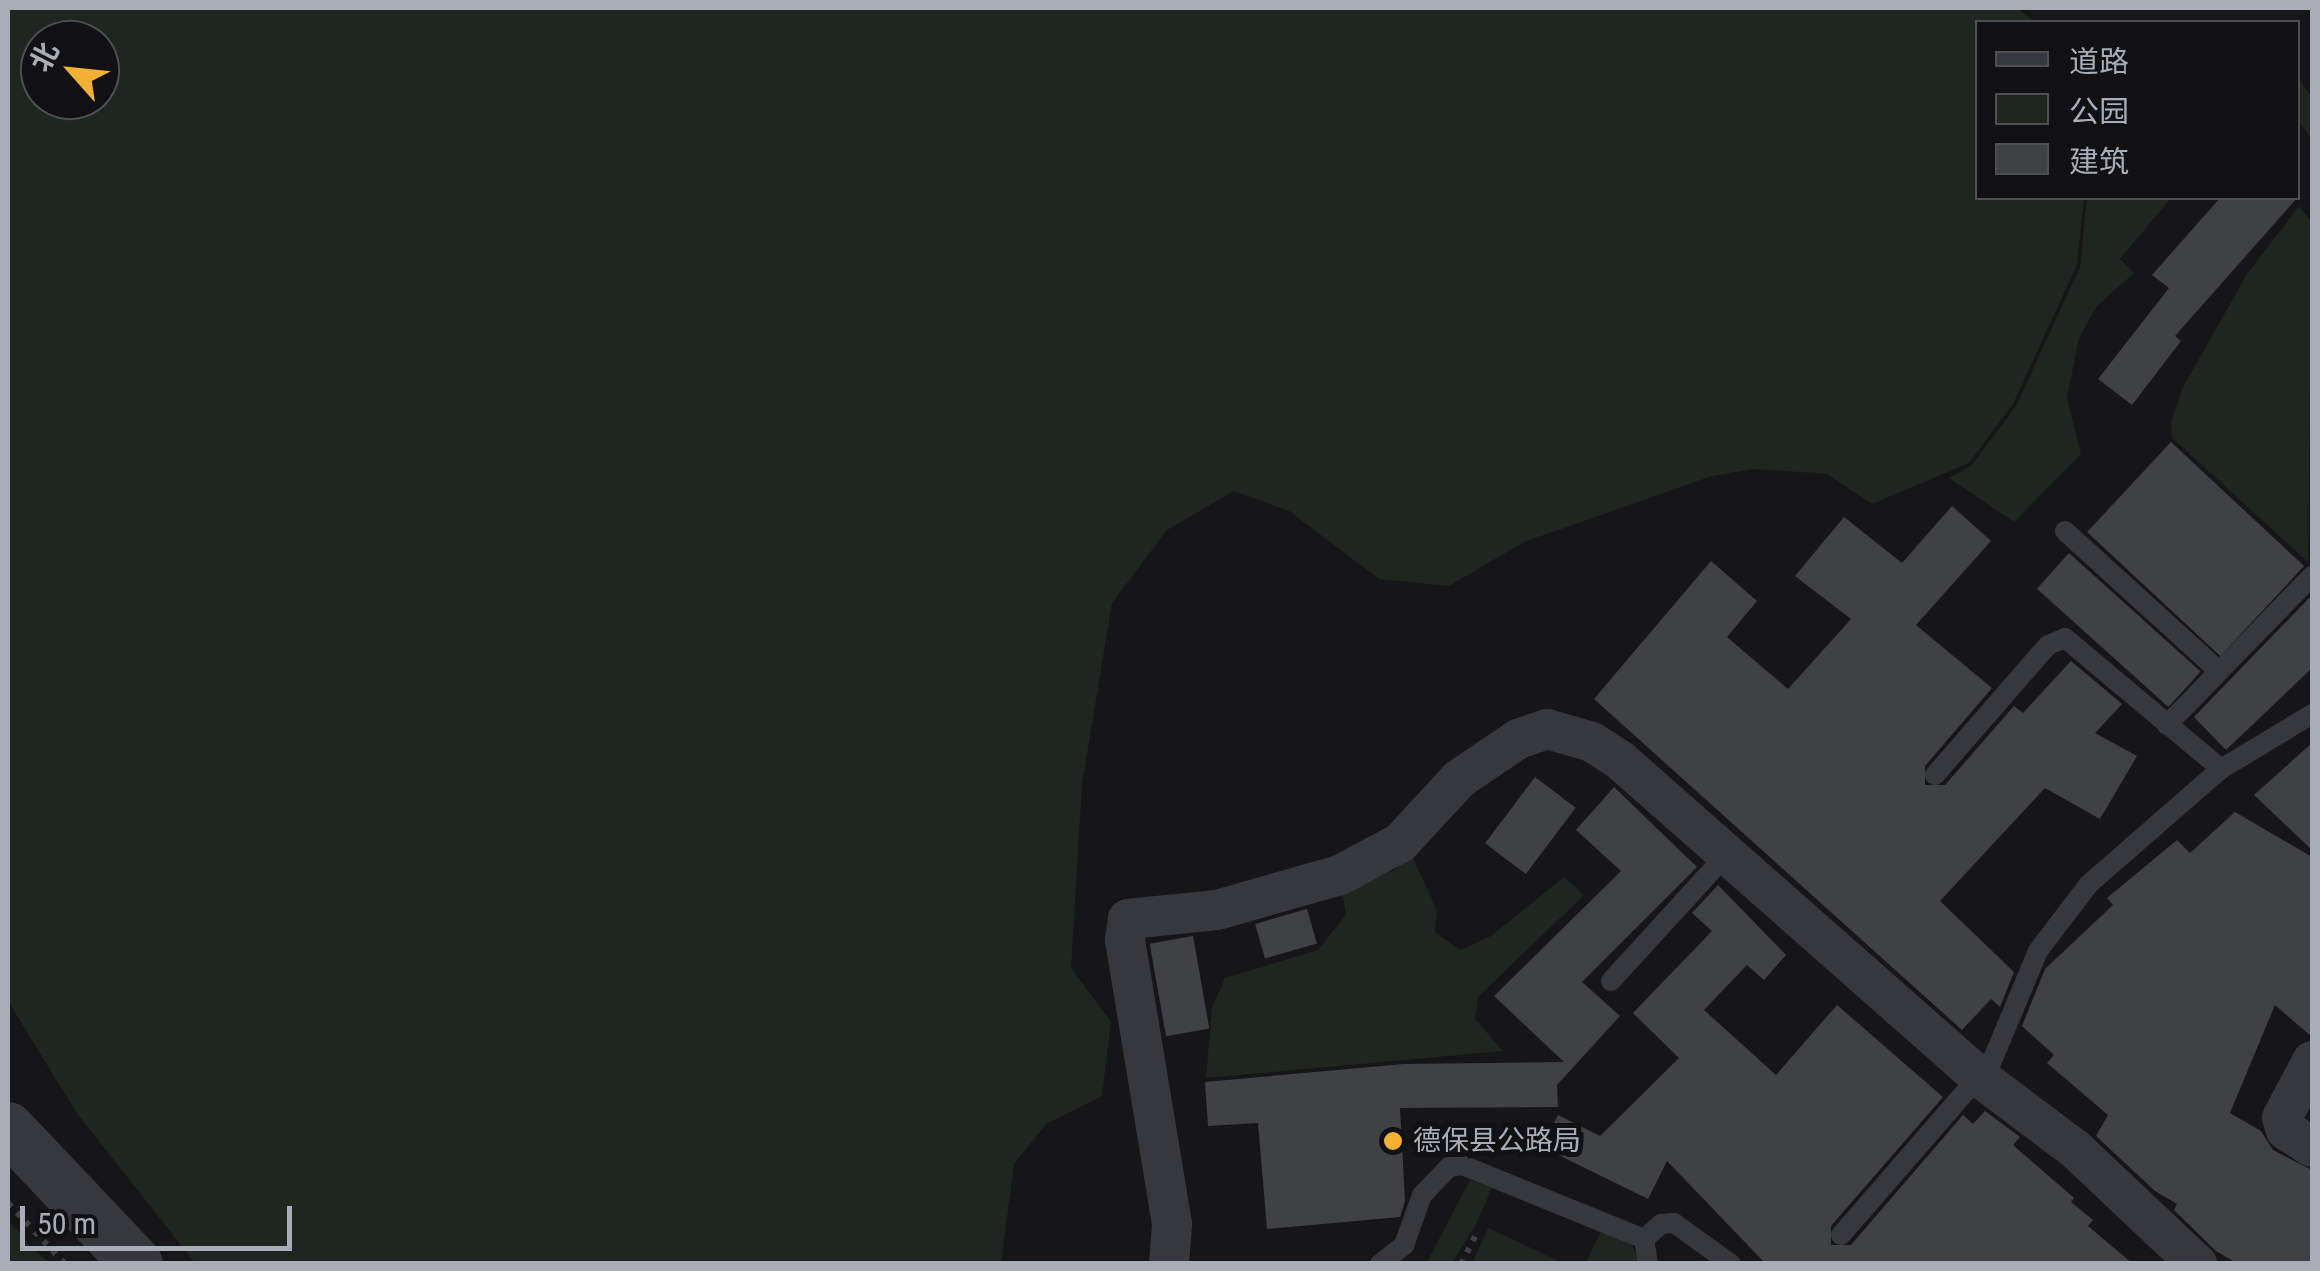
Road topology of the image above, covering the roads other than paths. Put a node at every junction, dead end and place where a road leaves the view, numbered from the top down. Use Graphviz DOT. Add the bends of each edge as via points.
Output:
graph roads {
  1 [pos="2065,532"];
  2 [pos="2312,576"];
  3 [pos="2219,671"];
  4 [pos="2312,714"];
  5 [pos="2166,725"];
  6 [pos="2221,769"];
  7 [pos="1934,775"];
  8 [pos="1727,854"];
  9 [pos="1610,982"];
  10 [pos="2312,1060"];
  11 [pos="1978,1076"];
  12 [pos="8,1128"];
  13 [pos="2312,1147"];
  14 [pos="8,1156"];
  15 [pos="1841,1236"];
  16 [pos="1644,1239"];
  17 [pos="104,1264"];
  18 [pos="136,1264"];
  19 [pos="1169,1264"];
  20 [pos="1380,1264"];
  21 [pos="1648,1264"];
  22 [pos="1731,1264"];
  23 [pos="2197,1264"];
  1 -- 3 [label="lane"];
  2 -- 3 [label="lane"];
  3 -- 5 [label="lane"];
  4 -- 6 [label="lane"];
  5 -- 6 [label="lane"];
  5 -- 7 [label="lane" via="2073,642 2057,640"];
  6 -- 11 [label="lane" via="2061,916 2022,983 1992,1061"];
  8 -- 9 [label="lane"];
  8 -- 11 [label="street"];
  8 -- 19 [label="street" via="1592,742 1547,729 1459,779 1400,843 1340,875 1217,910 1128,919 1124,940 1172,1224"];
  10 -- 13 [label="street" via="2282,1118 2286,1130"];
  11 -- 15 [label="lane"];
  11 -- 23 [label="street" via="2076,1149"];
  12 -- 18 [label="street"];
  14 -- 17 [label="street"];
  16 -- 20 [label="lane" via="1462,1165 1449,1167 1422,1195 1404,1245"];
  16 -- 21 [label="lane"];
  16 -- 22 [label="lane" via="1660,1224 1674,1223"];
}
